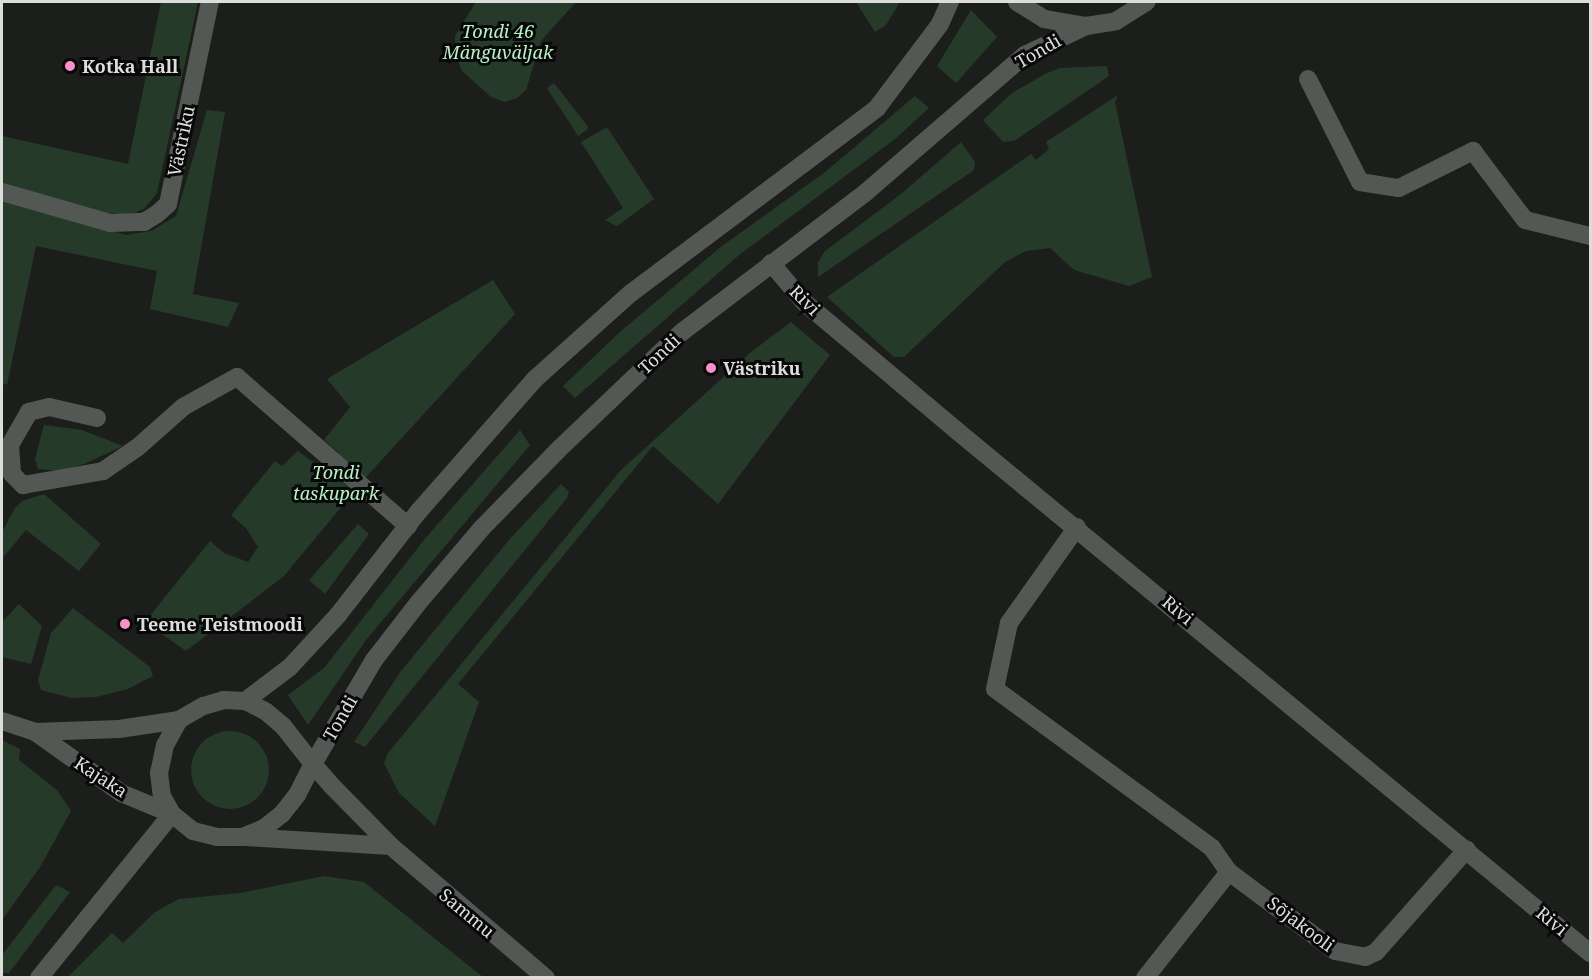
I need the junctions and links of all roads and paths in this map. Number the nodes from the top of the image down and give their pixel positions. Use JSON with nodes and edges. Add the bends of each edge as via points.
{"nodes":[{"id":1,"x":210,"y":2,"type":"edge"},
{"id":2,"x":950,"y":2,"type":"edge"},
{"id":3,"x":1017,"y":2,"type":"edge"},
{"id":4,"x":1146,"y":3,"type":"edge"},
{"id":5,"x":1086,"y":26,"type":"junction"},
{"id":6,"x":1308,"y":79,"type":"dead end"},
{"id":7,"x":2,"y":192,"type":"edge"},
{"id":8,"x":1590,"y":237,"type":"edge"},
{"id":9,"x":771,"y":263,"type":"junction"},
{"id":10,"x":98,"y":418,"type":"dead end"},
{"id":11,"x":408,"y":526,"type":"junction"},
{"id":12,"x":1077,"y":527,"type":"junction"},
{"id":13,"x":245,"y":701,"type":"junction"},
{"id":14,"x":179,"y":720,"type":"junction"},
{"id":15,"x":2,"y":722,"type":"edge"},
{"id":16,"x":35,"y":732,"type":"junction"},
{"id":17,"x":313,"y":764,"type":"junction"},
{"id":18,"x":172,"y":814,"type":"junction"},
{"id":19,"x":243,"y":837,"type":"junction"},
{"id":20,"x":391,"y":846,"type":"junction"},
{"id":21,"x":1467,"y":849,"type":"junction"},
{"id":22,"x":1229,"y":872,"type":"junction"},
{"id":23,"x":1590,"y":953,"type":"edge"},
{"id":24,"x":39,"y":978,"type":"edge"},
{"id":25,"x":546,"y":978,"type":"edge"},
{"id":26,"x":1145,"y":978,"type":"edge"}],
"edges":[{"from":1,"to":7,"type":"street","name":"Västriku","via":[[168,204],[144,222],[128,225],[96,220]]},
{"from":2,"to":11,"type":"street","via":[[940,24],[877,108],[622,300],[535,379]]},
{"from":3,"to":5,"type":"street","via":[[1044,19]]},
{"from":4,"to":5,"type":"street","via":[[1116,21]]},
{"from":5,"to":9,"type":"street","name":"Tondi","via":[[1025,55],[866,193]]},
{"from":6,"to":8,"type":"street","via":[[1360,182],[1399,188],[1473,151],[1525,220]]},
{"from":9,"to":12,"type":"street","name":"Rivi","via":[[804,302]]},
{"from":9,"to":17,"type":"street","name":"Tondi","via":[[682,332],[482,528],[374,660]]},
{"from":10,"to":11,"type":"street","via":[[49,407],[29,412],[10,445],[12,474],[23,485],[103,471],[183,407],[237,378]]},
{"from":11,"to":13,"type":"street","via":[[338,615],[290,667]]},
{"from":12,"to":21,"type":"street","name":"Rivi"},
{"from":12,"to":22,"type":"street","name":"Sõjakooli","via":[[1009,623],[994,690],[1212,848]]},
{"from":13,"to":14,"type":"street","via":[[224,700],[202,706]]},
{"from":13,"to":17,"type":"street","via":[[283,726]]},
{"from":14,"to":16,"type":"street","name":"Kajaka","via":[[119,729]]},
{"from":14,"to":18,"type":"street","via":[[165,745],[159,773],[162,796]]},
{"from":15,"to":16,"type":"street","name":"Kajaka"},
{"from":16,"to":18,"type":"street","name":"Kajaka","via":[[121,793]]},
{"from":17,"to":19,"type":"street","via":[[282,814]]},
{"from":17,"to":20,"type":"street","name":"Sammu"},
{"from":18,"to":19,"type":"street","via":[[193,831],[217,837]]},
{"from":18,"to":24,"type":"street"},
{"from":19,"to":20,"type":"street"},
{"from":20,"to":25,"type":"street","name":"Sammu"},
{"from":21,"to":22,"type":"street","name":"Sõjakooli","via":[[1376,952],[1365,957],[1335,951]]},
{"from":21,"to":23,"type":"street","name":"Rivi"},
{"from":22,"to":26,"type":"street"}]}
